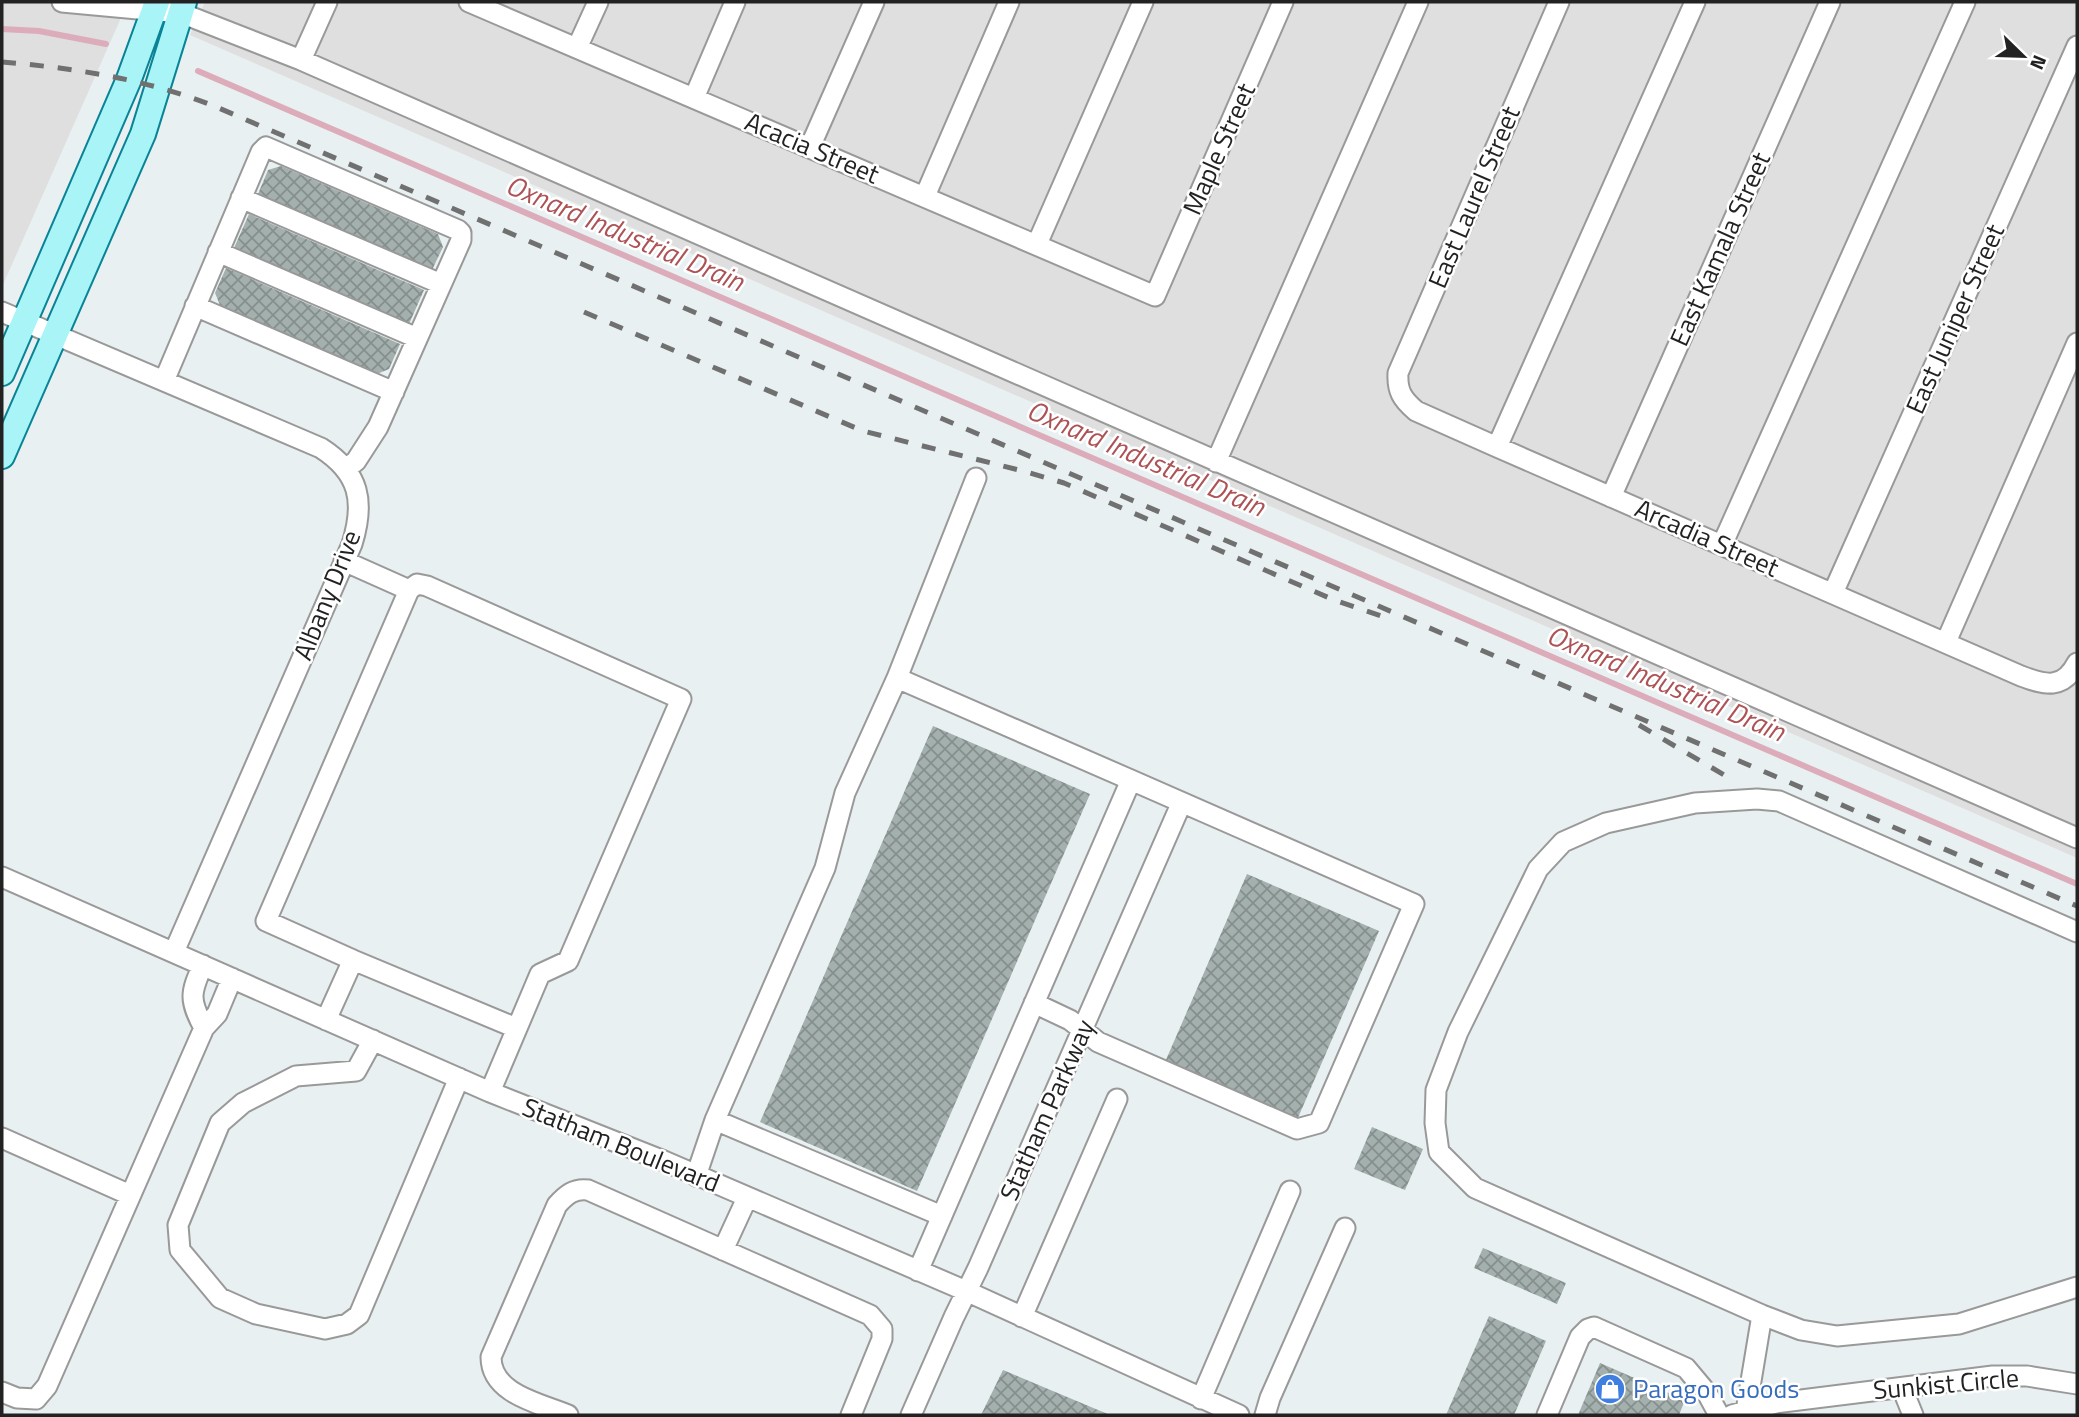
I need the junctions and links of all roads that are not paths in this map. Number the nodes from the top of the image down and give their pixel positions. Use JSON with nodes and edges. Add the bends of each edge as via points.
{"nodes":[{"id":1,"x":62,"y":2,"type":"edge"},
{"id":2,"x":327,"y":2,"type":"edge"},
{"id":3,"x":469,"y":2,"type":"edge"},
{"id":4,"x":597,"y":2,"type":"edge"},
{"id":5,"x":736,"y":2,"type":"edge"},
{"id":6,"x":874,"y":2,"type":"edge"},
{"id":7,"x":1009,"y":2,"type":"edge"},
{"id":8,"x":1143,"y":2,"type":"edge"},
{"id":9,"x":1283,"y":2,"type":"edge"},
{"id":10,"x":1418,"y":2,"type":"edge"},
{"id":11,"x":1559,"y":2,"type":"edge"},
{"id":12,"x":1695,"y":2,"type":"edge"},
{"id":13,"x":1830,"y":2,"type":"edge"},
{"id":14,"x":1965,"y":2,"type":"edge"},
{"id":15,"x":155,"y":7,"type":"edge"},
{"id":16,"x":182,"y":8,"type":"edge"},
{"id":17,"x":2077,"y":46,"type":"edge"},
{"id":18,"x":577,"y":48,"type":"junction"},
{"id":19,"x":301,"y":60,"type":"junction"},
{"id":20,"x":694,"y":98,"type":"junction"},
{"id":21,"x":810,"y":148,"type":"junction"},
{"id":22,"x":925,"y":196,"type":"junction"},
{"id":23,"x":242,"y":198,"type":"junction"},
{"id":24,"x":1037,"y":244,"type":"junction"},
{"id":25,"x":218,"y":252,"type":"junction"},
{"id":26,"x":441,"y":284,"type":"junction"},
{"id":27,"x":1155,"y":296,"type":"joint"},
{"id":28,"x":195,"y":306,"type":"junction"},
{"id":29,"x":13,"y":316,"type":"edge"},
{"id":30,"x":54,"y":333,"type":"junction"},
{"id":31,"x":417,"y":338,"type":"junction"},
{"id":32,"x":2077,"y":342,"type":"edge"},
{"id":33,"x":2,"y":373,"type":"edge"},
{"id":34,"x":164,"y":381,"type":"junction"},
{"id":35,"x":394,"y":392,"type":"junction"},
{"id":36,"x":1400,"y":393,"type":"joint"},
{"id":37,"x":1497,"y":447,"type":"junction"},
{"id":38,"x":2,"y":456,"type":"edge"},
{"id":39,"x":1216,"y":461,"type":"junction"},
{"id":40,"x":346,"y":469,"type":"junction"},
{"id":41,"x":976,"y":478,"type":"dead end"},
{"id":42,"x":1611,"y":497,"type":"junction"},
{"id":43,"x":1722,"y":545,"type":"junction"},
{"id":44,"x":344,"y":561,"type":"junction"},
{"id":45,"x":409,"y":590,"type":"junction"},
{"id":46,"x":1833,"y":593,"type":"junction"},
{"id":47,"x":1946,"y":642,"type":"junction"},
{"id":48,"x":2077,"y":663,"type":"edge"},
{"id":49,"x":897,"y":678,"type":"junction"},
{"id":50,"x":1131,"y":780,"type":"junction"},
{"id":51,"x":1181,"y":804,"type":"junction"},
{"id":52,"x":2077,"y":838,"type":"edge"},
{"id":53,"x":2,"y":877,"type":"edge"},
{"id":54,"x":2077,"y":932,"type":"edge"},
{"id":55,"x":174,"y":952,"type":"junction"},
{"id":56,"x":353,"y":960,"type":"junction"},
{"id":57,"x":203,"y":965,"type":"junction"},
{"id":58,"x":232,"y":978,"type":"junction"},
{"id":59,"x":1034,"y":1003,"type":"junction"},
{"id":60,"x":326,"y":1020,"type":"junction"},
{"id":61,"x":204,"y":1028,"type":"junction"},
{"id":62,"x":516,"y":1028,"type":"junction"},
{"id":63,"x":1082,"y":1030,"type":"junction"},
{"id":64,"x":373,"y":1040,"type":"junction"},
{"id":65,"x":459,"y":1078,"type":"junction"},
{"id":66,"x":490,"y":1091,"type":"junction"},
{"id":67,"x":1117,"y":1099,"type":"dead end"},
{"id":68,"x":715,"y":1120,"type":"junction"},
{"id":69,"x":2,"y":1138,"type":"edge"},
{"id":70,"x":696,"y":1176,"type":"junction"},
{"id":71,"x":1290,"y":1191,"type":"dead end"},
{"id":72,"x":130,"y":1195,"type":"junction"},
{"id":73,"x":747,"y":1198,"type":"junction"},
{"id":74,"x":942,"y":1216,"type":"junction"},
{"id":75,"x":1345,"y":1228,"type":"dead end"},
{"id":76,"x":723,"y":1250,"type":"junction"},
{"id":77,"x":918,"y":1271,"type":"junction"},
{"id":78,"x":2077,"y":1287,"type":"edge"},
{"id":79,"x":966,"y":1291,"type":"junction"},
{"id":80,"x":1762,"y":1315,"type":"junction"},
{"id":81,"x":1022,"y":1317,"type":"junction"},
{"id":82,"x":2077,"y":1384,"type":"edge"},
{"id":83,"x":1902,"y":1388,"type":"junction"},
{"id":84,"x":2,"y":1392,"type":"edge"},
{"id":85,"x":1201,"y":1399,"type":"junction"},
{"id":86,"x":1739,"y":1413,"type":"edge"},
{"id":87,"x":568,"y":1415,"type":"edge"},
{"id":88,"x":851,"y":1415,"type":"edge"},
{"id":89,"x":911,"y":1415,"type":"edge"},
{"id":90,"x":1239,"y":1415,"type":"edge"},
{"id":91,"x":1265,"y":1415,"type":"edge"},
{"id":92,"x":1547,"y":1415,"type":"edge"},
{"id":93,"x":1719,"y":1415,"type":"edge"},
{"id":94,"x":1913,"y":1415,"type":"edge"}],
"edges":[{"from":1,"to":15,"type":"street"},
{"from":2,"to":19,"type":"street"},
{"from":3,"to":18,"type":"street","name":"Acacia Street"},
{"from":4,"to":18,"type":"street"},
{"from":5,"to":20,"type":"street"},
{"from":6,"to":21,"type":"street"},
{"from":7,"to":22,"type":"street"},
{"from":8,"to":24,"type":"street"},
{"from":9,"to":27,"type":"street","name":"Maple Street"},
{"from":10,"to":39,"type":"street"},
{"from":11,"to":36,"type":"street","name":"East Laurel Street","via":[[1398,373]]},
{"from":12,"to":37,"type":"street"},
{"from":13,"to":42,"type":"street","name":"East Kamala Street"},
{"from":14,"to":43,"type":"street"},
{"from":15,"to":16,"type":"street"},
{"from":15,"to":29,"type":"main road","via":[[129,79]]},
{"from":16,"to":19,"type":"street"},
{"from":16,"to":30,"type":"main road","via":[[143,134]]},
{"from":17,"to":46,"type":"street","name":"East Juniper Street"},
{"from":18,"to":20,"type":"street","name":"Acacia Street"},
{"from":19,"to":39,"type":"street"},
{"from":20,"to":21,"type":"street","name":"Acacia Street"},
{"from":21,"to":22,"type":"street","name":"Acacia Street"},
{"from":22,"to":24,"type":"street","name":"Acacia Street"},
{"from":23,"to":25,"type":"street"},
{"from":23,"to":26,"type":"street"},
{"from":23,"to":26,"type":"street","via":[[261,152],[274,149],[458,230],[461,240]]},
{"from":24,"to":27,"type":"street","name":"Acacia Street"},
{"from":25,"to":28,"type":"street"},
{"from":25,"to":31,"type":"street"},
{"from":26,"to":31,"type":"street"},
{"from":28,"to":34,"type":"street"},
{"from":28,"to":35,"type":"street"},
{"from":29,"to":30,"type":"street","name":"Albany Drive"},
{"from":29,"to":33,"type":"main road"},
{"from":30,"to":34,"type":"street","name":"Albany Drive"},
{"from":30,"to":38,"type":"main road"},
{"from":31,"to":35,"type":"street"},
{"from":32,"to":47,"type":"street"},
{"from":34,"to":40,"type":"street","name":"Albany Drive","via":[[321,448]]},
{"from":35,"to":40,"type":"street","via":[[378,427]]},
{"from":36,"to":37,"type":"street","name":"Arcadia Street","via":[[1416,411]]},
{"from":37,"to":42,"type":"street","name":"Arcadia Street"},
{"from":39,"to":52,"type":"street"},
{"from":40,"to":44,"type":"street","name":"Albany Drive","via":[[360,503]]},
{"from":41,"to":49,"type":"street"},
{"from":42,"to":43,"type":"street","name":"Arcadia Street"},
{"from":43,"to":46,"type":"street","name":"Arcadia Street"},
{"from":44,"to":45,"type":"street"},
{"from":44,"to":55,"type":"street","name":"Albany Drive"},
{"from":45,"to":56,"type":"street","via":[[266,921]]},
{"from":45,"to":62,"type":"street","via":[[417,584],[427,586],[681,699],[568,961],[540,974]]},
{"from":46,"to":47,"type":"street","name":"Arcadia Street"},
{"from":47,"to":48,"type":"street","name":"Arcadia Street","via":[[2042,684],[2067,677]]},
{"from":49,"to":50,"type":"street"},
{"from":49,"to":68,"type":"street","via":[[845,793],[825,869]]},
{"from":50,"to":51,"type":"street"},
{"from":50,"to":59,"type":"street"},
{"from":51,"to":63,"type":"street","name":"Statham Parkway"},
{"from":51,"to":63,"type":"street","via":[[1413,904],[1320,1123],[1297,1129],[1098,1042]]},
{"from":53,"to":55,"type":"street","name":"Statham Boulevard"},
{"from":54,"to":80,"type":"street","via":[[1779,801],[1695,803],[1606,823],[1563,842],[1538,869],[1458,1032],[1436,1090],[1439,1152],[1475,1188]]},
{"from":55,"to":57,"type":"street","name":"Statham Boulevard"},
{"from":56,"to":60,"type":"street"},
{"from":56,"to":62,"type":"street"},
{"from":57,"to":58,"type":"street","name":"Statham Boulevard"},
{"from":57,"to":61,"type":"street","via":[[191,1000]]},
{"from":58,"to":60,"type":"street","name":"Statham Boulevard"},
{"from":58,"to":61,"type":"street","via":[[217,1014]]},
{"from":59,"to":63,"type":"street"},
{"from":59,"to":74,"type":"street"},
{"from":60,"to":64,"type":"street","name":"Statham Boulevard"},
{"from":61,"to":72,"type":"street"},
{"from":62,"to":66,"type":"street"},
{"from":63,"to":79,"type":"street","name":"Statham Parkway"},
{"from":64,"to":65,"type":"street","name":"Statham Boulevard"},
{"from":64,"to":65,"type":"street","via":[[356,1071],[296,1076],[243,1103],[220,1123],[178,1225],[180,1250],[220,1298],[256,1314],[325,1329],[347,1324],[359,1315]]},
{"from":65,"to":66,"type":"street","name":"Statham Boulevard"},
{"from":66,"to":70,"type":"street","name":"Statham Boulevard"},
{"from":67,"to":81,"type":"street"},
{"from":68,"to":70,"type":"street"},
{"from":68,"to":74,"type":"street"},
{"from":69,"to":72,"type":"street"},
{"from":70,"to":73,"type":"street","name":"Statham Boulevard"},
{"from":71,"to":85,"type":"street"},
{"from":72,"to":84,"type":"street","via":[[47,1386],[36,1399]]},
{"from":73,"to":76,"type":"street"},
{"from":73,"to":77,"type":"street","name":"Statham Boulevard"},
{"from":74,"to":77,"type":"street"},
{"from":75,"to":91,"type":"street"},
{"from":76,"to":87,"type":"street","via":[[588,1190],[565,1196],[557,1205],[491,1357],[491,1370],[508,1390]]},
{"from":76,"to":88,"type":"street","via":[[877,1321],[882,1339]]},
{"from":77,"to":79,"type":"street","name":"Statham Boulevard"},
{"from":78,"to":80,"type":"street","via":[[1959,1324],[1837,1336],[1801,1330]]},
{"from":79,"to":81,"type":"street","name":"Statham Boulevard"},
{"from":79,"to":89,"type":"street","name":"Statham Parkway"},
{"from":80,"to":86,"type":"street"},
{"from":81,"to":85,"type":"street","name":"Statham Boulevard"},
{"from":82,"to":83,"type":"street","name":"Sunkist Circle","via":[[2010,1375]]},
{"from":83,"to":86,"type":"street","name":"Sunkist Circle","via":[[1776,1403]]},
{"from":83,"to":94,"type":"street"},
{"from":85,"to":90,"type":"street","name":"Statham Boulevard"},
{"from":92,"to":93,"type":"street","via":[[1580,1337],[1594,1327],[1686,1368]]}]}
